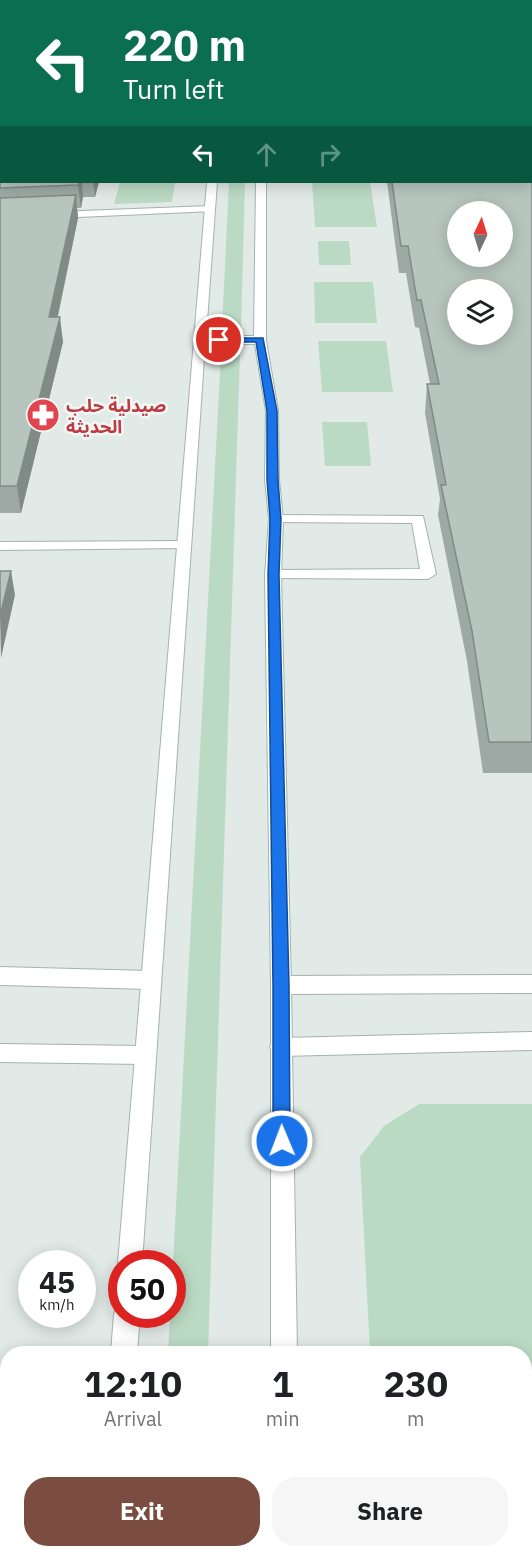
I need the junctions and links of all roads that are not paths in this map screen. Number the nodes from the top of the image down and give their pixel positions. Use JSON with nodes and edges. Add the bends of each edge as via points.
{"nodes":[{"id":1,"x":212,"y":183,"type":"edge"},
{"id":2,"x":261,"y":183,"type":"edge"},
{"id":3,"x":210,"y":209,"type":"junction"},
{"id":4,"x":47,"y":215,"type":"edge"},
{"id":5,"x":199,"y":340,"type":"junction"},
{"id":6,"x":260,"y":340,"type":"junction"},
{"id":7,"x":276,"y":519,"type":"junction"},
{"id":8,"x":183,"y":545,"type":"junction"},
{"id":9,"x":0,"y":546,"type":"edge"},
{"id":10,"x":273,"y":575,"type":"junction"},
{"id":11,"x":0,"y":976,"type":"edge"},
{"id":12,"x":149,"y":980,"type":"junction"},
{"id":13,"x":532,"y":984,"type":"edge"},
{"id":14,"x":281,"y":986,"type":"junction"},
{"id":15,"x":532,"y":1041,"type":"edge"},
{"id":16,"x":280,"y":1047,"type":"junction"},
{"id":17,"x":0,"y":1053,"type":"edge"},
{"id":18,"x":144,"y":1055,"type":"junction"},
{"id":19,"x":131,"y":1250,"type":"edge"},
{"id":20,"x":126,"y":1328,"type":"edge"},
{"id":21,"x":125,"y":1346,"type":"edge"},
{"id":22,"x":284,"y":1346,"type":"edge"}],
"edges":[{"from":1,"to":3,"type":"main road"},
{"from":2,"to":6,"type":"main road"},
{"from":3,"to":4,"type":"main road"},
{"from":3,"to":5,"type":"main road"},
{"from":5,"to":6,"type":"main road"},
{"from":5,"to":8,"type":"main road"},
{"from":6,"to":7,"type":"main road","via":[[272,411]]},
{"from":7,"to":10,"type":"main road"},
{"from":7,"to":10,"type":"main road","via":[[418,519],[428,574]]},
{"from":8,"to":9,"type":"main road"},
{"from":8,"to":12,"type":"main road"},
{"from":10,"to":14,"type":"main road"},
{"from":11,"to":12,"type":"main road"},
{"from":12,"to":18,"type":"main road"},
{"from":13,"to":14,"type":"main road"},
{"from":14,"to":16,"type":"main road"},
{"from":15,"to":16,"type":"main road"},
{"from":16,"to":22,"type":"main road"},
{"from":17,"to":18,"type":"main road"},
{"from":18,"to":19,"type":"main road"},
{"from":20,"to":21,"type":"main road"}]}
